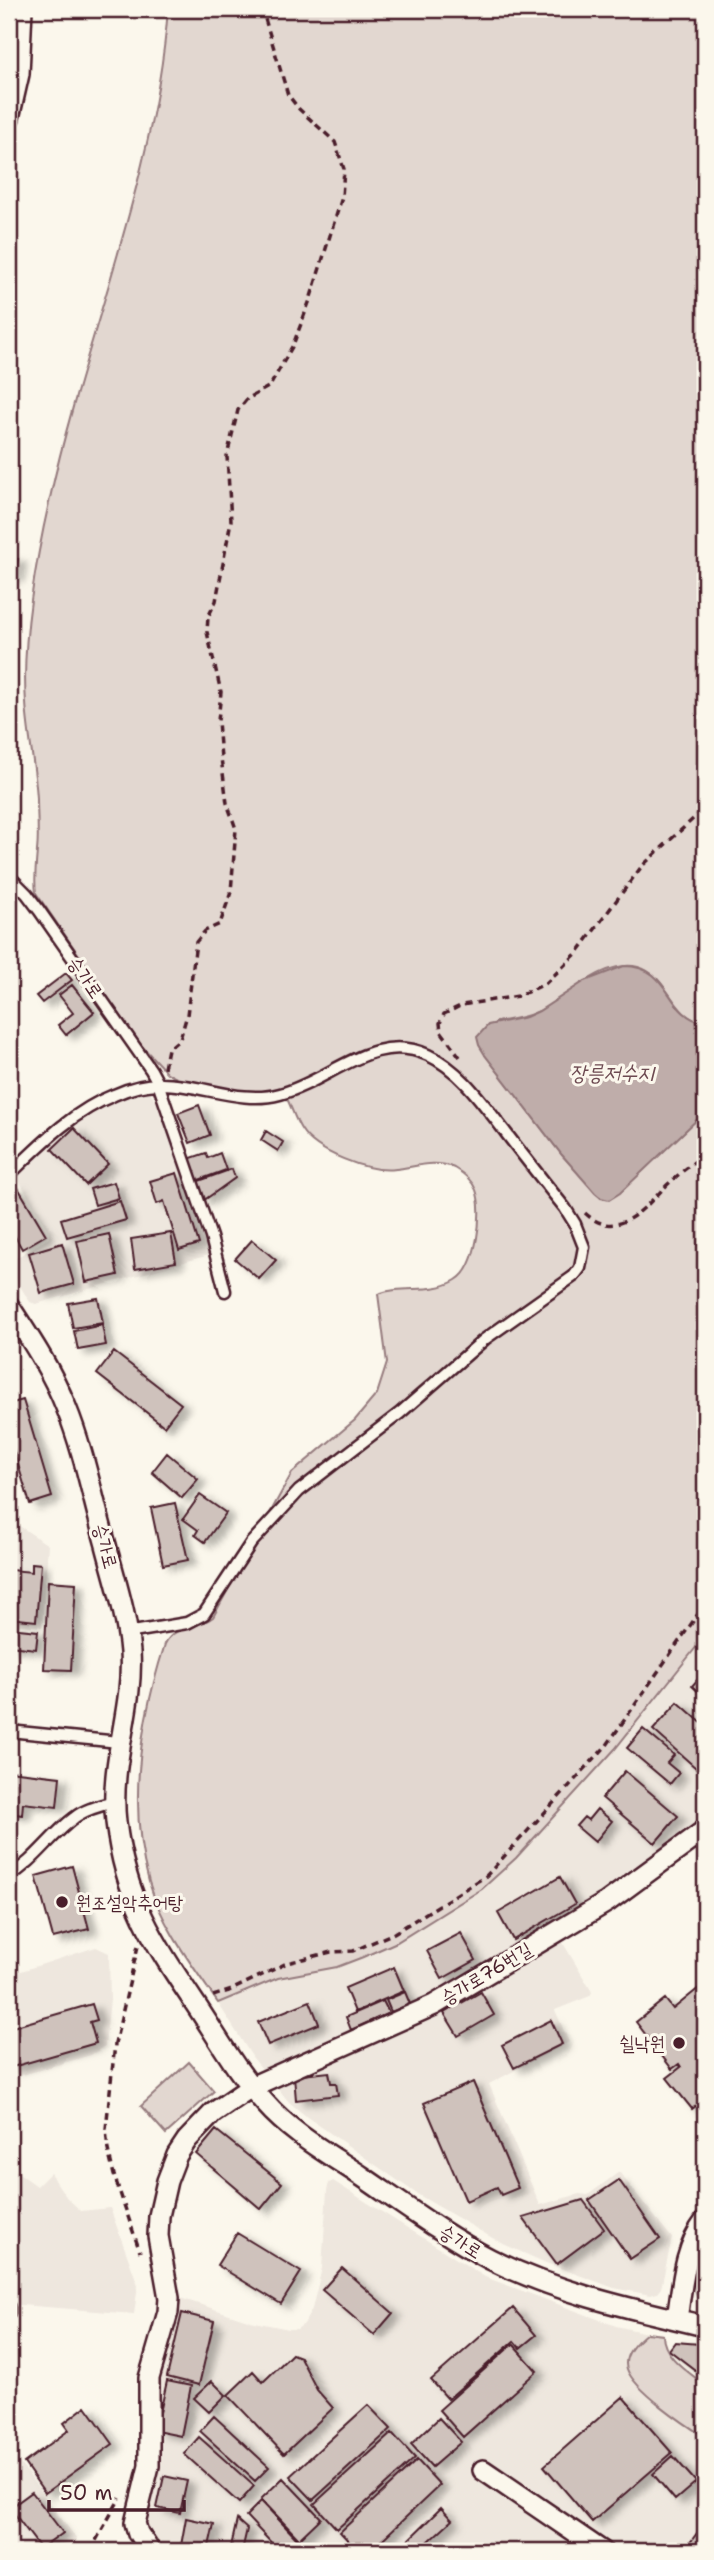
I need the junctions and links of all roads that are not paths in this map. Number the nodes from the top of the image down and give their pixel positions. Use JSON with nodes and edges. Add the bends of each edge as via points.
{"nodes":[{"id":1,"x":22,"y":9,"type":"edge"},
{"id":2,"x":9,"y":118,"type":"edge"},
{"id":3,"x":9,"y":876,"type":"edge"},
{"id":4,"x":158,"y":1083,"type":"junction"},
{"id":5,"x":9,"y":1175,"type":"edge"},
{"id":6,"x":225,"y":1291,"type":"dead end"},
{"id":7,"x":9,"y":1306,"type":"edge"},
{"id":8,"x":127,"y":1633,"type":"junction"},
{"id":9,"x":9,"y":1731,"type":"edge"},
{"id":10,"x":119,"y":1742,"type":"junction"},
{"id":11,"x":114,"y":1802,"type":"junction"},
{"id":12,"x":705,"y":1830,"type":"edge"},
{"id":13,"x":9,"y":1876,"type":"edge"},
{"id":14,"x":251,"y":2087,"type":"junction"},
{"id":15,"x":705,"y":2221,"type":"edge"},
{"id":16,"x":9,"y":2307,"type":"edge"},
{"id":17,"x":9,"y":2314,"type":"edge"},
{"id":18,"x":677,"y":2319,"type":"junction"},
{"id":19,"x":705,"y":2326,"type":"edge"},
{"id":20,"x":483,"y":2470,"type":"dead end"},
{"id":21,"x":150,"y":2551,"type":"edge"},
{"id":22,"x":602,"y":2551,"type":"edge"}],
"edges":[{"from":1,"to":2,"type":"street","via":[[19,74]]},
{"from":3,"to":4,"type":"lane","name":"승가로","via":[[57,935]]},
{"from":4,"to":5,"type":"lane","via":[[96,1103]]},
{"from":4,"to":6,"type":"lane","name":"승가로"},
{"from":4,"to":8,"type":"lane","via":[[271,1096],[382,1049],[398,1047],[429,1055],[458,1076],[565,1208],[584,1247],[580,1268],[564,1284],[485,1339],[383,1427],[299,1491],[251,1543],[204,1614],[187,1623]]},
{"from":7,"to":8,"type":"street","name":"승가로","via":[[67,1409]]},
{"from":8,"to":10,"type":"street","name":"승가로","via":[[130,1676]]},
{"from":9,"to":10,"type":"lane"},
{"from":10,"to":11,"type":"street","name":"승가로"},
{"from":11,"to":13,"type":"lane","via":[[73,1818]]},
{"from":11,"to":14,"type":"street","name":"승가로","via":[[125,1867],[144,1924]]},
{"from":12,"to":14,"type":"street","name":"승가로76번길","via":[[607,1902],[434,2005]]},
{"from":14,"to":18,"type":"street","name":"승가로","via":[[300,2135],[488,2258],[570,2292]]},
{"from":14,"to":21,"type":"street","via":[[213,2113],[187,2140],[167,2181],[159,2216],[168,2312],[149,2378],[149,2466],[135,2523]]},
{"from":15,"to":18,"type":"street","via":[[690,2249]]},
{"from":16,"to":17,"type":"lane"},
{"from":18,"to":19,"type":"street","name":"승가로"},
{"from":20,"to":22,"type":"street"}]}
